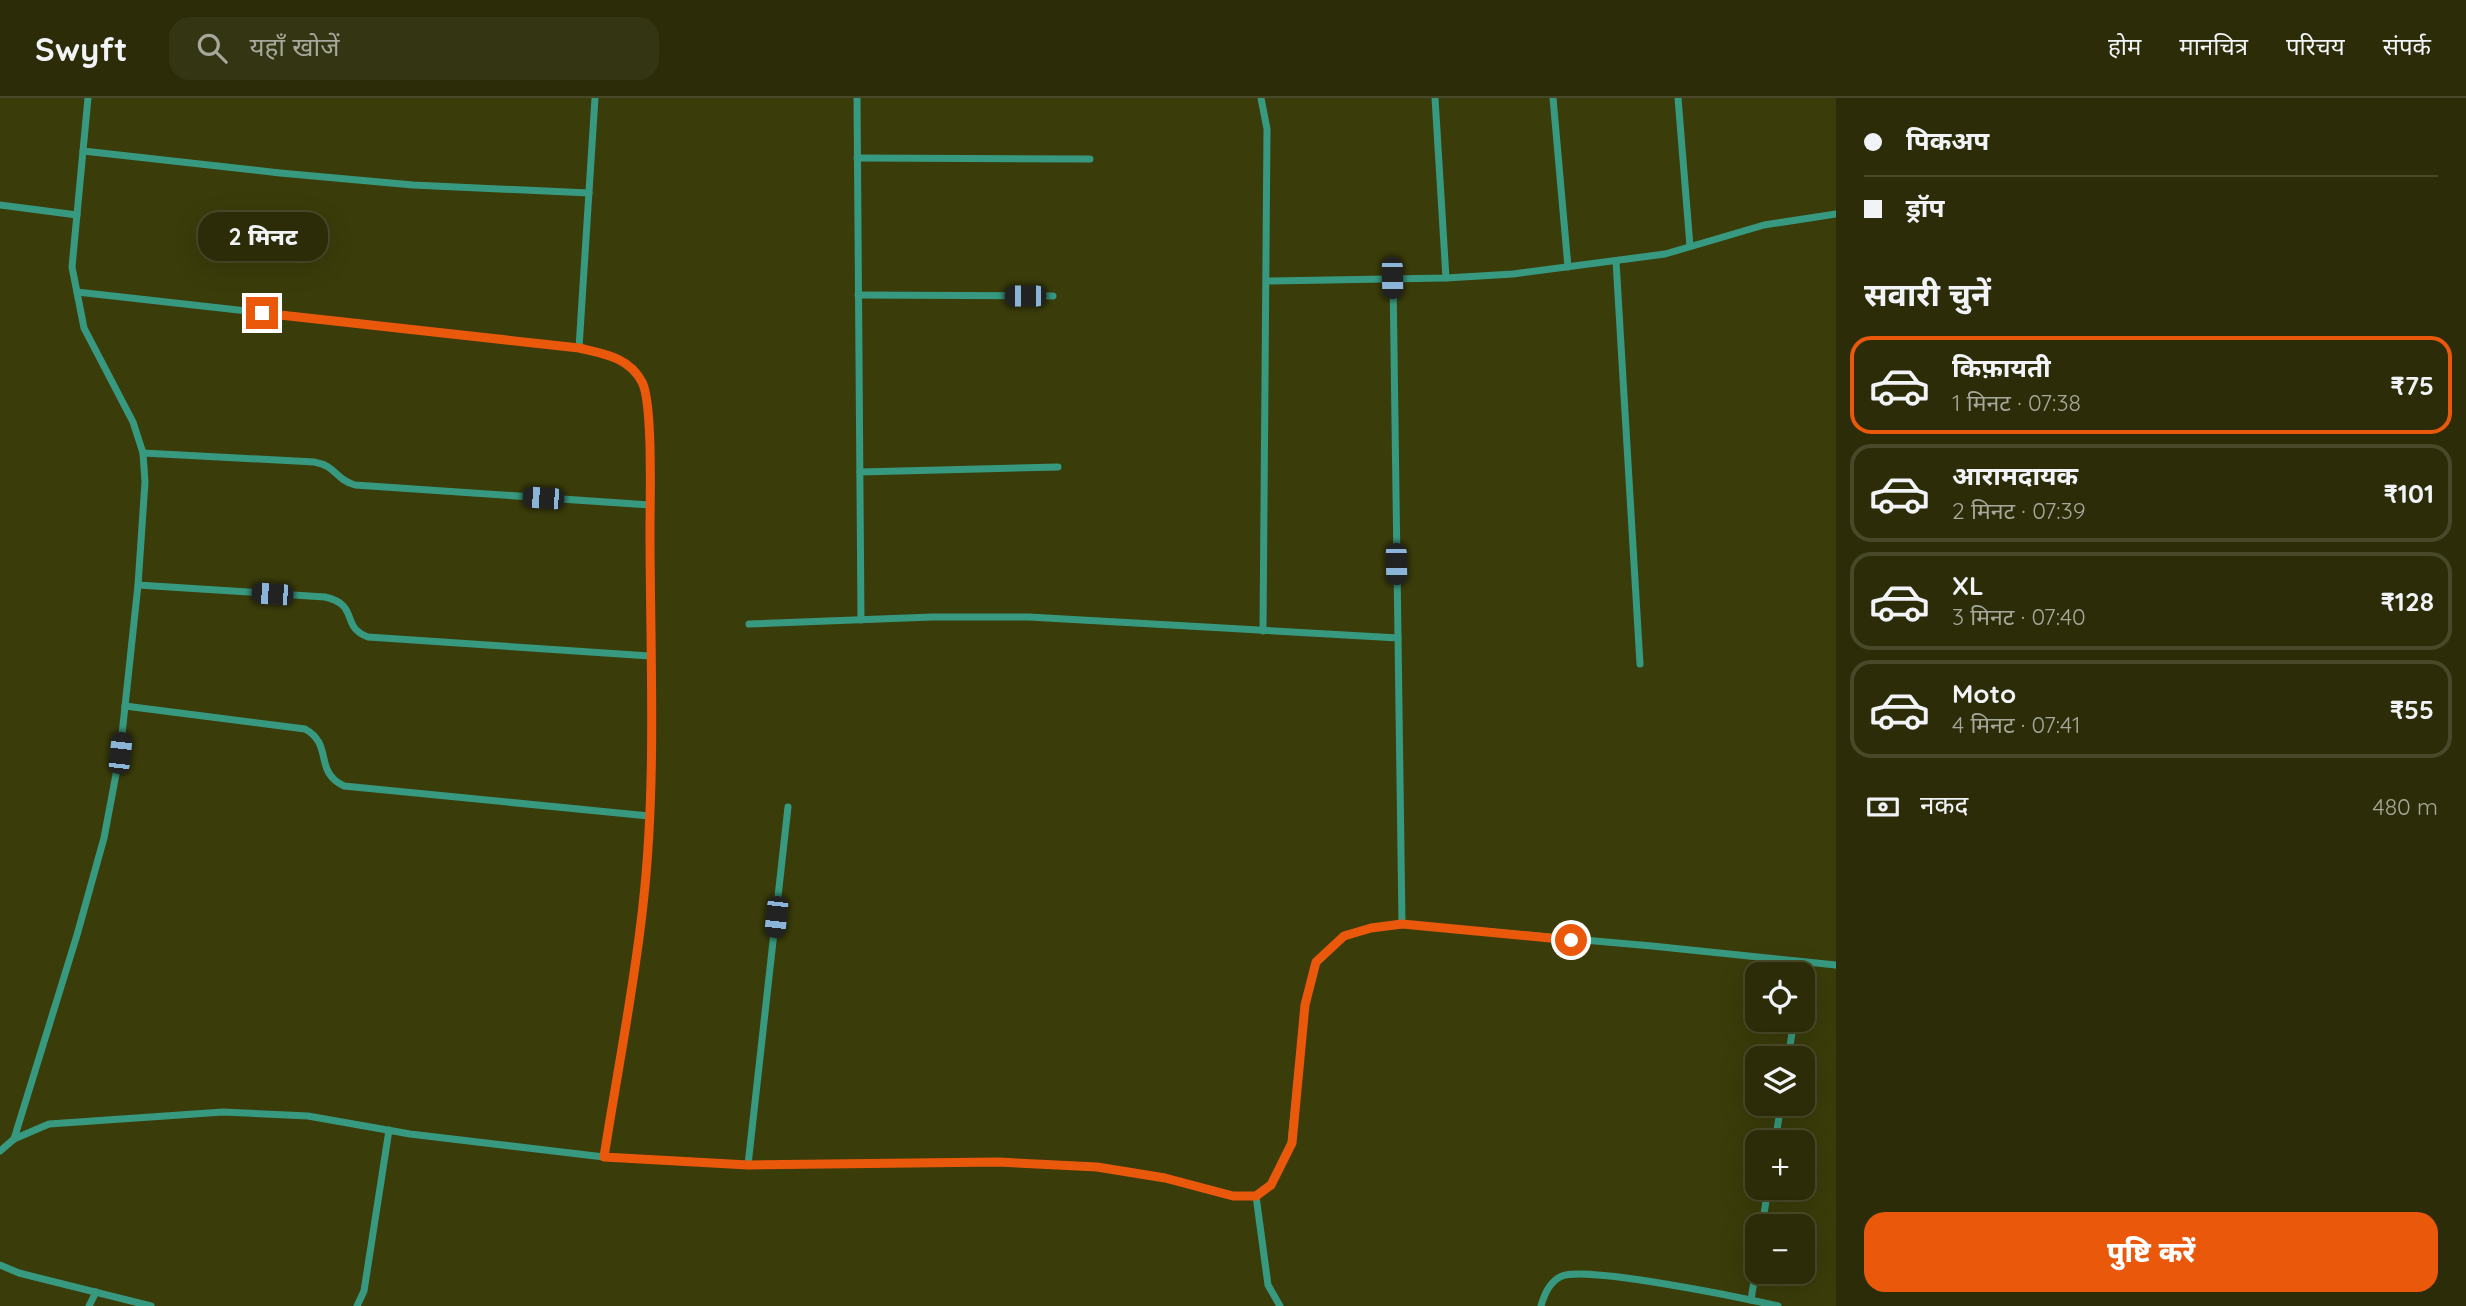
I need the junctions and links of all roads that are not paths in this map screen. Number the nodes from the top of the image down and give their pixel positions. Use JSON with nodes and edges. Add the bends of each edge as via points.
{"nodes":[{"id":1,"x":88,"y":98,"type":"edge"},
{"id":2,"x":595,"y":98,"type":"edge"},
{"id":3,"x":857,"y":98,"type":"edge"},
{"id":4,"x":1261,"y":98,"type":"edge"},
{"id":5,"x":1271,"y":98,"type":"edge"},
{"id":6,"x":1435,"y":98,"type":"edge"},
{"id":7,"x":1553,"y":98,"type":"edge"},
{"id":8,"x":1678,"y":98,"type":"edge"},
{"id":9,"x":83,"y":150,"type":"junction"},
{"id":10,"x":857,"y":158,"type":"junction"},
{"id":11,"x":1090,"y":159,"type":"dead end"},
{"id":12,"x":589,"y":193,"type":"junction"},
{"id":13,"x":0,"y":205,"type":"edge"},
{"id":14,"x":1836,"y":214,"type":"edge"},
{"id":15,"x":76,"y":215,"type":"junction"},
{"id":16,"x":1690,"y":247,"type":"junction"},
{"id":17,"x":1616,"y":261,"type":"junction"},
{"id":18,"x":1568,"y":267,"type":"junction"},
{"id":19,"x":1392,"y":278,"type":"junction"},
{"id":20,"x":1446,"y":278,"type":"junction"},
{"id":21,"x":1268,"y":281,"type":"junction"},
{"id":22,"x":77,"y":292,"type":"junction"},
{"id":23,"x":858,"y":295,"type":"junction"},
{"id":24,"x":1053,"y":296,"type":"dead end"},
{"id":25,"x":579,"y":348,"type":"junction"},
{"id":26,"x":143,"y":453,"type":"junction"},
{"id":27,"x":1058,"y":467,"type":"dead end"},
{"id":28,"x":860,"y":472,"type":"junction"},
{"id":29,"x":650,"y":505,"type":"junction"},
{"id":30,"x":138,"y":585,"type":"junction"},
{"id":31,"x":861,"y":620,"type":"junction"},
{"id":32,"x":749,"y":624,"type":"dead end"},
{"id":33,"x":1263,"y":631,"type":"junction"},
{"id":34,"x":1398,"y":638,"type":"junction"},
{"id":35,"x":650,"y":656,"type":"junction"},
{"id":36,"x":1640,"y":664,"type":"dead end"},
{"id":37,"x":125,"y":706,"type":"junction"},
{"id":38,"x":788,"y":807,"type":"dead end"},
{"id":39,"x":649,"y":816,"type":"junction"},
{"id":40,"x":1402,"y":924,"type":"junction"},
{"id":41,"x":1803,"y":961,"type":"joint"},
{"id":42,"x":1836,"y":965,"type":"edge"},
{"id":43,"x":389,"y":1130,"type":"junction"},
{"id":44,"x":14,"y":1139,"type":"junction"},
{"id":45,"x":0,"y":1151,"type":"edge"},
{"id":46,"x":604,"y":1157,"type":"junction"},
{"id":47,"x":748,"y":1165,"type":"junction"},
{"id":48,"x":1256,"y":1196,"type":"junction"},
{"id":49,"x":0,"y":1265,"type":"edge"},
{"id":50,"x":1753,"y":1284,"type":"edge"},
{"id":51,"x":96,"y":1292,"type":"junction"},
{"id":52,"x":1751,"y":1300,"type":"junction"},
{"id":53,"x":89,"y":1306,"type":"edge"},
{"id":54,"x":152,"y":1306,"type":"edge"},
{"id":55,"x":358,"y":1306,"type":"edge"},
{"id":56,"x":1280,"y":1306,"type":"edge"},
{"id":57,"x":1541,"y":1306,"type":"edge"},
{"id":58,"x":1777,"y":1306,"type":"edge"}],
"edges":[{"from":1,"to":9,"type":"street"},
{"from":2,"to":12,"type":"street"},
{"from":3,"to":10,"type":"street"},
{"from":4,"to":5,"type":"street"},
{"from":4,"to":21,"type":"street","via":[[1267,130]]},
{"from":6,"to":20,"type":"street"},
{"from":7,"to":18,"type":"street"},
{"from":8,"to":16,"type":"street"},
{"from":9,"to":12,"type":"street","via":[[413,185]]},
{"from":9,"to":15,"type":"street"},
{"from":10,"to":11,"type":"street"},
{"from":10,"to":23,"type":"street"},
{"from":12,"to":25,"type":"street"},
{"from":13,"to":15,"type":"street"},
{"from":14,"to":16,"type":"street","via":[[1764,225]]},
{"from":15,"to":22,"type":"street","via":[[72,267]]},
{"from":16,"to":17,"type":"street"},
{"from":17,"to":18,"type":"street"},
{"from":17,"to":36,"type":"street"},
{"from":18,"to":20,"type":"street"},
{"from":19,"to":20,"type":"street"},
{"from":19,"to":21,"type":"street"},
{"from":19,"to":34,"type":"street"},
{"from":21,"to":33,"type":"street"},
{"from":22,"to":25,"type":"street"},
{"from":22,"to":26,"type":"street","via":[[84,328],[133,422]]},
{"from":23,"to":24,"type":"street"},
{"from":23,"to":28,"type":"street"},
{"from":25,"to":29,"type":"street","via":[[613,356],[632,367],[643,383],[648,406]]},
{"from":26,"to":29,"type":"street","via":[[314,462],[327,464],[343,482],[355,485]]},
{"from":26,"to":30,"type":"street"},
{"from":27,"to":28,"type":"street"},
{"from":28,"to":31,"type":"street"},
{"from":29,"to":35,"type":"street"},
{"from":30,"to":35,"type":"street","via":[[340,600],[352,626],[368,637]]},
{"from":30,"to":37,"type":"street"},
{"from":31,"to":32,"type":"street"},
{"from":31,"to":33,"type":"street","via":[[1029,617]]},
{"from":33,"to":34,"type":"street"},
{"from":34,"to":40,"type":"street"},
{"from":35,"to":39,"type":"street"},
{"from":37,"to":39,"type":"street","via":[[305,729],[316,735],[333,780],[344,786]]},
{"from":37,"to":44,"type":"street","via":[[104,838]]},
{"from":38,"to":47,"type":"street"},
{"from":39,"to":46,"type":"street","via":[[643,905]]},
{"from":40,"to":41,"type":"street"},
{"from":40,"to":48,"type":"street","via":[[1344,936],[1316,962],[1305,1005],[1292,1143],[1271,1185]]},
{"from":41,"to":42,"type":"street"},
{"from":43,"to":44,"type":"street","via":[[308,1116],[223,1112],[49,1124]]},
{"from":43,"to":46,"type":"street"},
{"from":43,"to":55,"type":"street"},
{"from":44,"to":45,"type":"street"},
{"from":46,"to":47,"type":"street"},
{"from":47,"to":48,"type":"street","via":[[998,1162],[1097,1167],[1233,1196]]},
{"from":48,"to":56,"type":"street","via":[[1268,1286]]},
{"from":49,"to":51,"type":"street"},
{"from":50,"to":52,"type":"street"},
{"from":51,"to":53,"type":"street"},
{"from":51,"to":54,"type":"street"},
{"from":52,"to":57,"type":"street","via":[[1580,1273],[1550,1284]]},
{"from":52,"to":58,"type":"street"}]}
